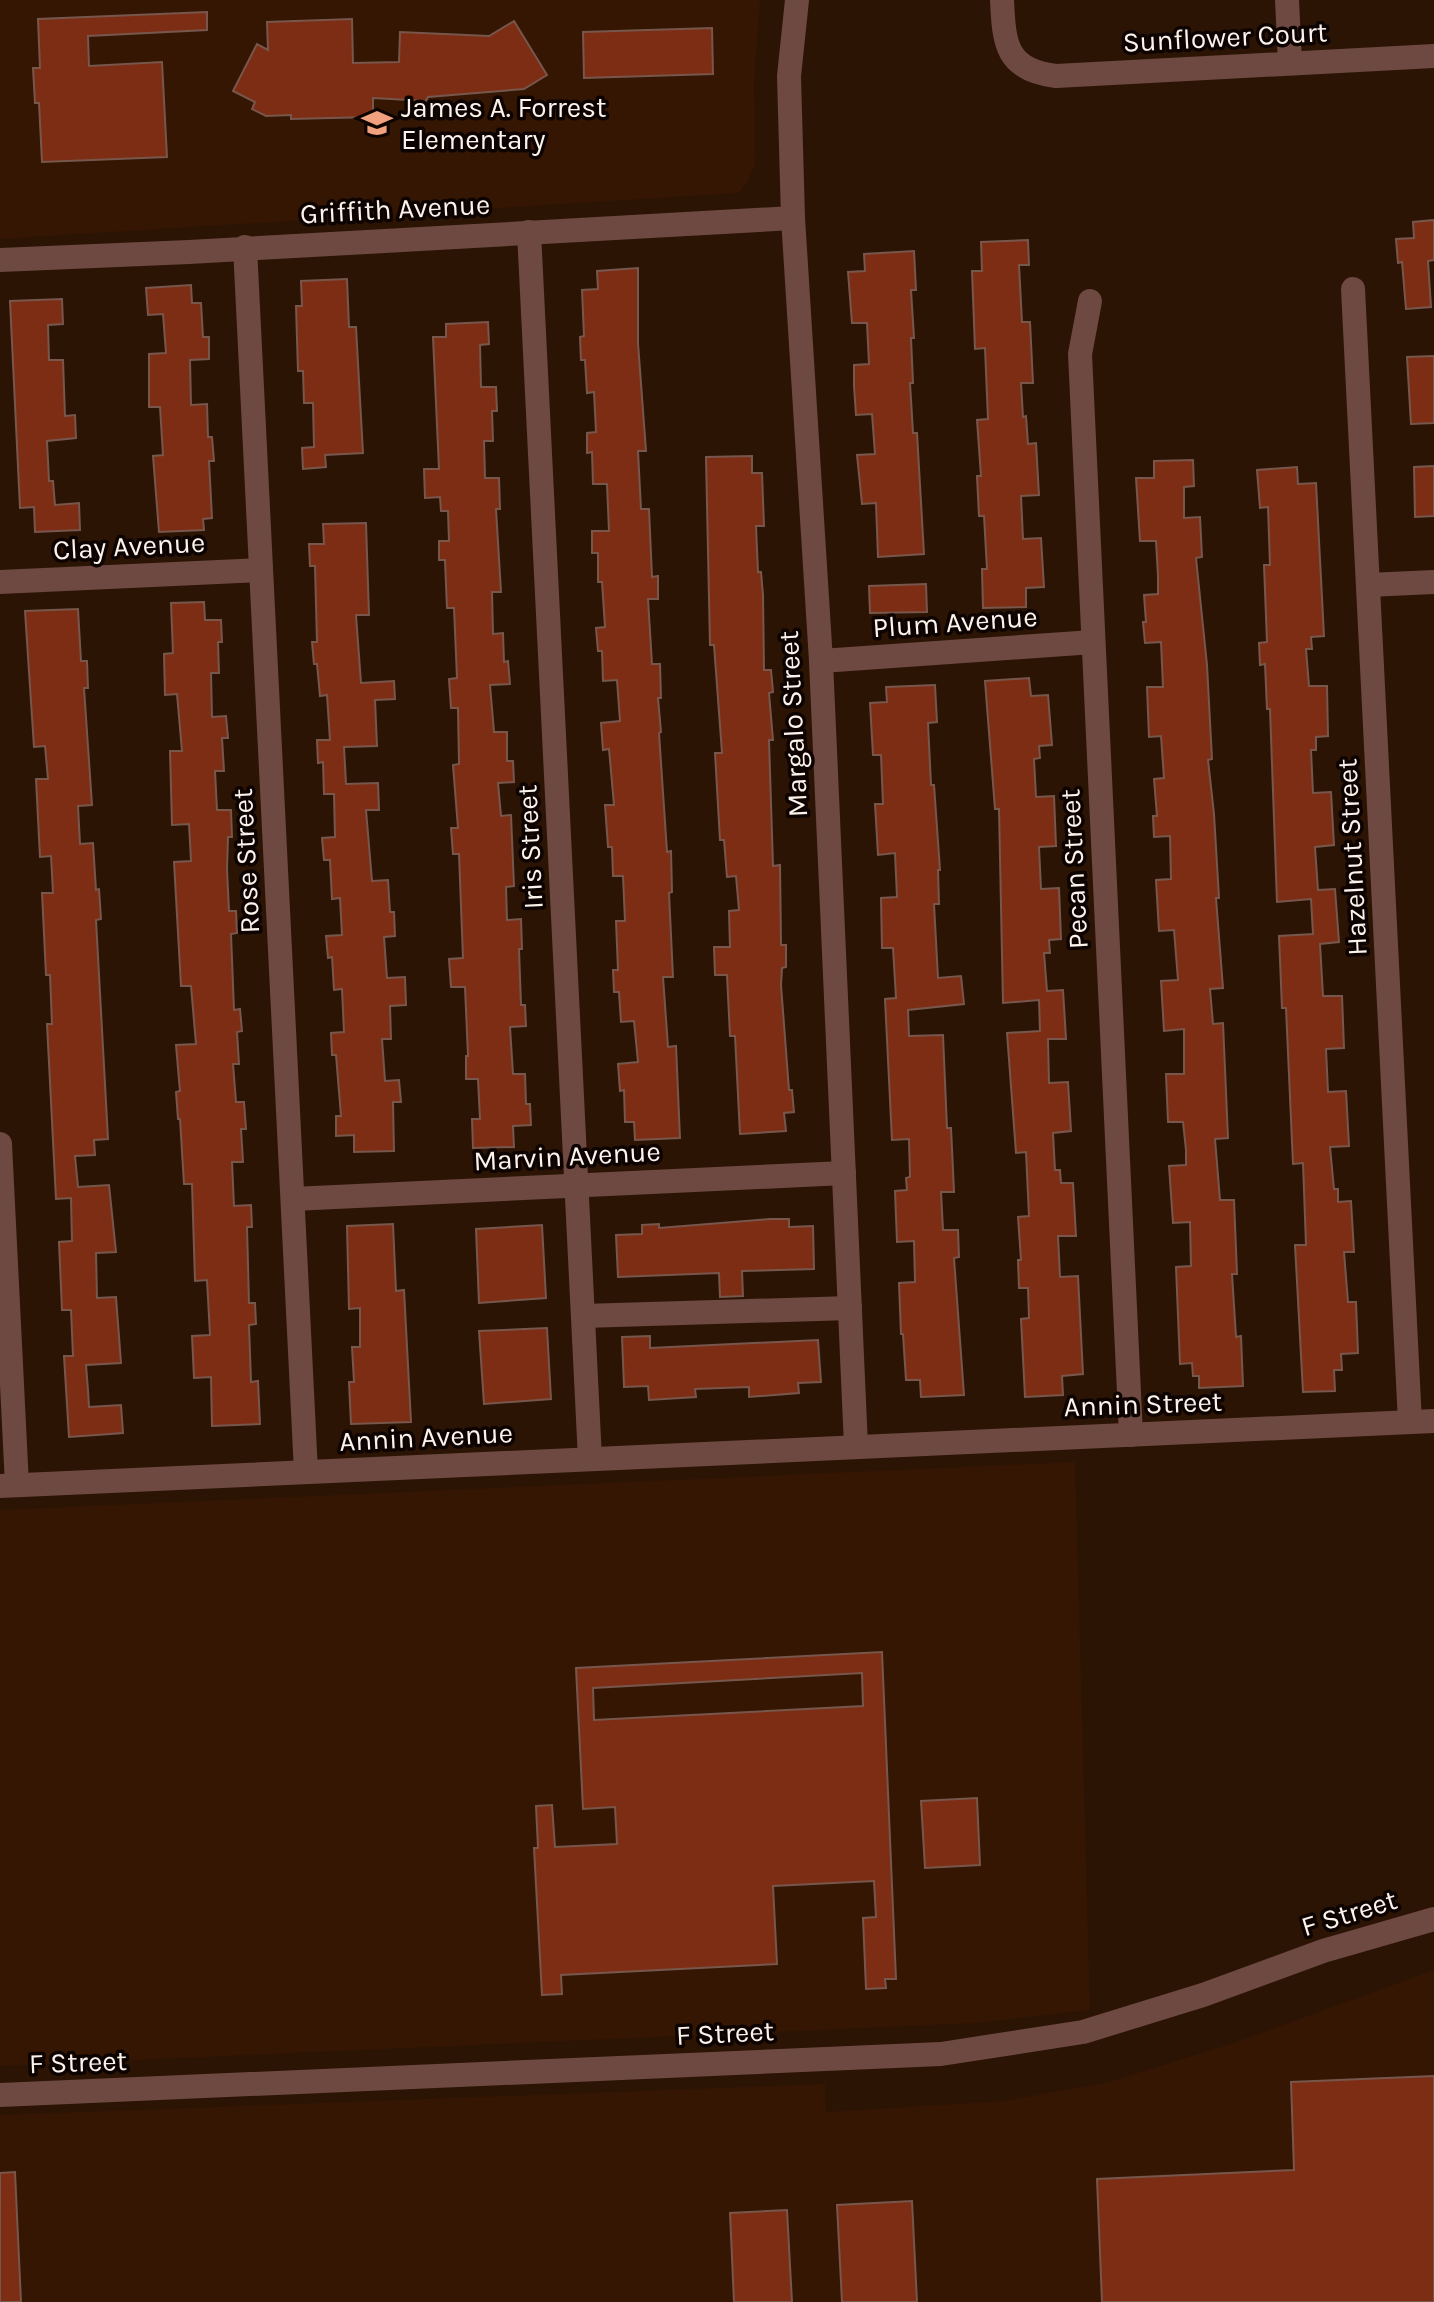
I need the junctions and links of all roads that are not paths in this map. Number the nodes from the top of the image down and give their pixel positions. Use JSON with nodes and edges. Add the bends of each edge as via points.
{"nodes":[{"id":1,"x":797,"y":0,"type":"edge"},
{"id":2,"x":1002,"y":0,"type":"edge"},
{"id":3,"x":1287,"y":0,"type":"edge"},
{"id":4,"x":1434,"y":56,"type":"edge"},
{"id":5,"x":1290,"y":63,"type":"junction"},
{"id":6,"x":793,"y":218,"type":"junction"},
{"id":7,"x":529,"y":232,"type":"junction"},
{"id":8,"x":245,"y":247,"type":"junction"},
{"id":9,"x":0,"y":260,"type":"edge"},
{"id":10,"x":1353,"y":289,"type":"dead end"},
{"id":11,"x":1090,"y":301,"type":"dead end"},
{"id":12,"x":261,"y":570,"type":"junction"},
{"id":13,"x":0,"y":582,"type":"edge"},
{"id":14,"x":1434,"y":582,"type":"edge"},
{"id":15,"x":1368,"y":585,"type":"junction"},
{"id":16,"x":1093,"y":642,"type":"junction"},
{"id":17,"x":821,"y":661,"type":"junction"},
{"id":18,"x":0,"y":1144,"type":"edge"},
{"id":19,"x":844,"y":1173,"type":"junction"},
{"id":20,"x":577,"y":1186,"type":"junction"},
{"id":21,"x":293,"y":1199,"type":"junction"},
{"id":22,"x":850,"y":1308,"type":"junction"},
{"id":23,"x":583,"y":1316,"type":"junction"},
{"id":24,"x":1422,"y":1422,"type":"edge"},
{"id":25,"x":1131,"y":1435,"type":"junction"},
{"id":26,"x":856,"y":1446,"type":"junction"},
{"id":27,"x":590,"y":1459,"type":"junction"},
{"id":28,"x":306,"y":1472,"type":"junction"},
{"id":29,"x":8,"y":1486,"type":"edge"},
{"id":30,"x":1434,"y":1919,"type":"edge"},
{"id":31,"x":0,"y":2095,"type":"edge"}],
"edges":[{"from":1,"to":6,"type":"street","name":"Margalo Street","via":[[789,76]]},
{"from":2,"to":5,"type":"street","name":"Sunflower Court","via":[[1009,51],[1037,74]]},
{"from":3,"to":5,"type":"street"},
{"from":4,"to":5,"type":"street","name":"Sunflower Court"},
{"from":6,"to":7,"type":"street","name":"Griffith Avenue"},
{"from":6,"to":17,"type":"street","name":"Margalo Street"},
{"from":7,"to":8,"type":"street","name":"Griffith Avenue"},
{"from":7,"to":20,"type":"street","name":"Iris Street"},
{"from":8,"to":9,"type":"street","name":"Griffith Avenue"},
{"from":8,"to":12,"type":"street","name":"Rose Street"},
{"from":10,"to":15,"type":"street","name":"Hazelnut Street"},
{"from":11,"to":16,"type":"street","name":"Pecan Street","via":[[1080,354]]},
{"from":12,"to":13,"type":"street","name":"Clay Avenue"},
{"from":12,"to":21,"type":"street","name":"Rose Street"},
{"from":14,"to":15,"type":"street"},
{"from":15,"to":24,"type":"street","name":"Hazelnut Street"},
{"from":16,"to":17,"type":"street","name":"Plum Avenue"},
{"from":16,"to":25,"type":"street","name":"Pecan Street"},
{"from":17,"to":19,"type":"street","name":"Margalo Street"},
{"from":18,"to":29,"type":"street"},
{"from":19,"to":20,"type":"street","name":"Marvin Avenue"},
{"from":19,"to":22,"type":"street","name":"Margalo Street"},
{"from":20,"to":21,"type":"street","name":"Marvin Avenue"},
{"from":20,"to":23,"type":"street","name":"Iris Street"},
{"from":21,"to":28,"type":"street","name":"Rose Street"},
{"from":22,"to":23,"type":"street"},
{"from":22,"to":26,"type":"street","name":"Margalo Street"},
{"from":23,"to":27,"type":"street","name":"Iris Street"},
{"from":24,"to":25,"type":"street","name":"Annin Street"},
{"from":25,"to":26,"type":"street","name":"Annin Street"},
{"from":26,"to":27,"type":"street","name":"Annin Avenue"},
{"from":27,"to":28,"type":"street","name":"Annin Avenue"},
{"from":28,"to":29,"type":"street","name":"Annin Avenue"},
{"from":30,"to":31,"type":"street","name":"F Street","via":[[1083,2032],[941,2054]]}]}
